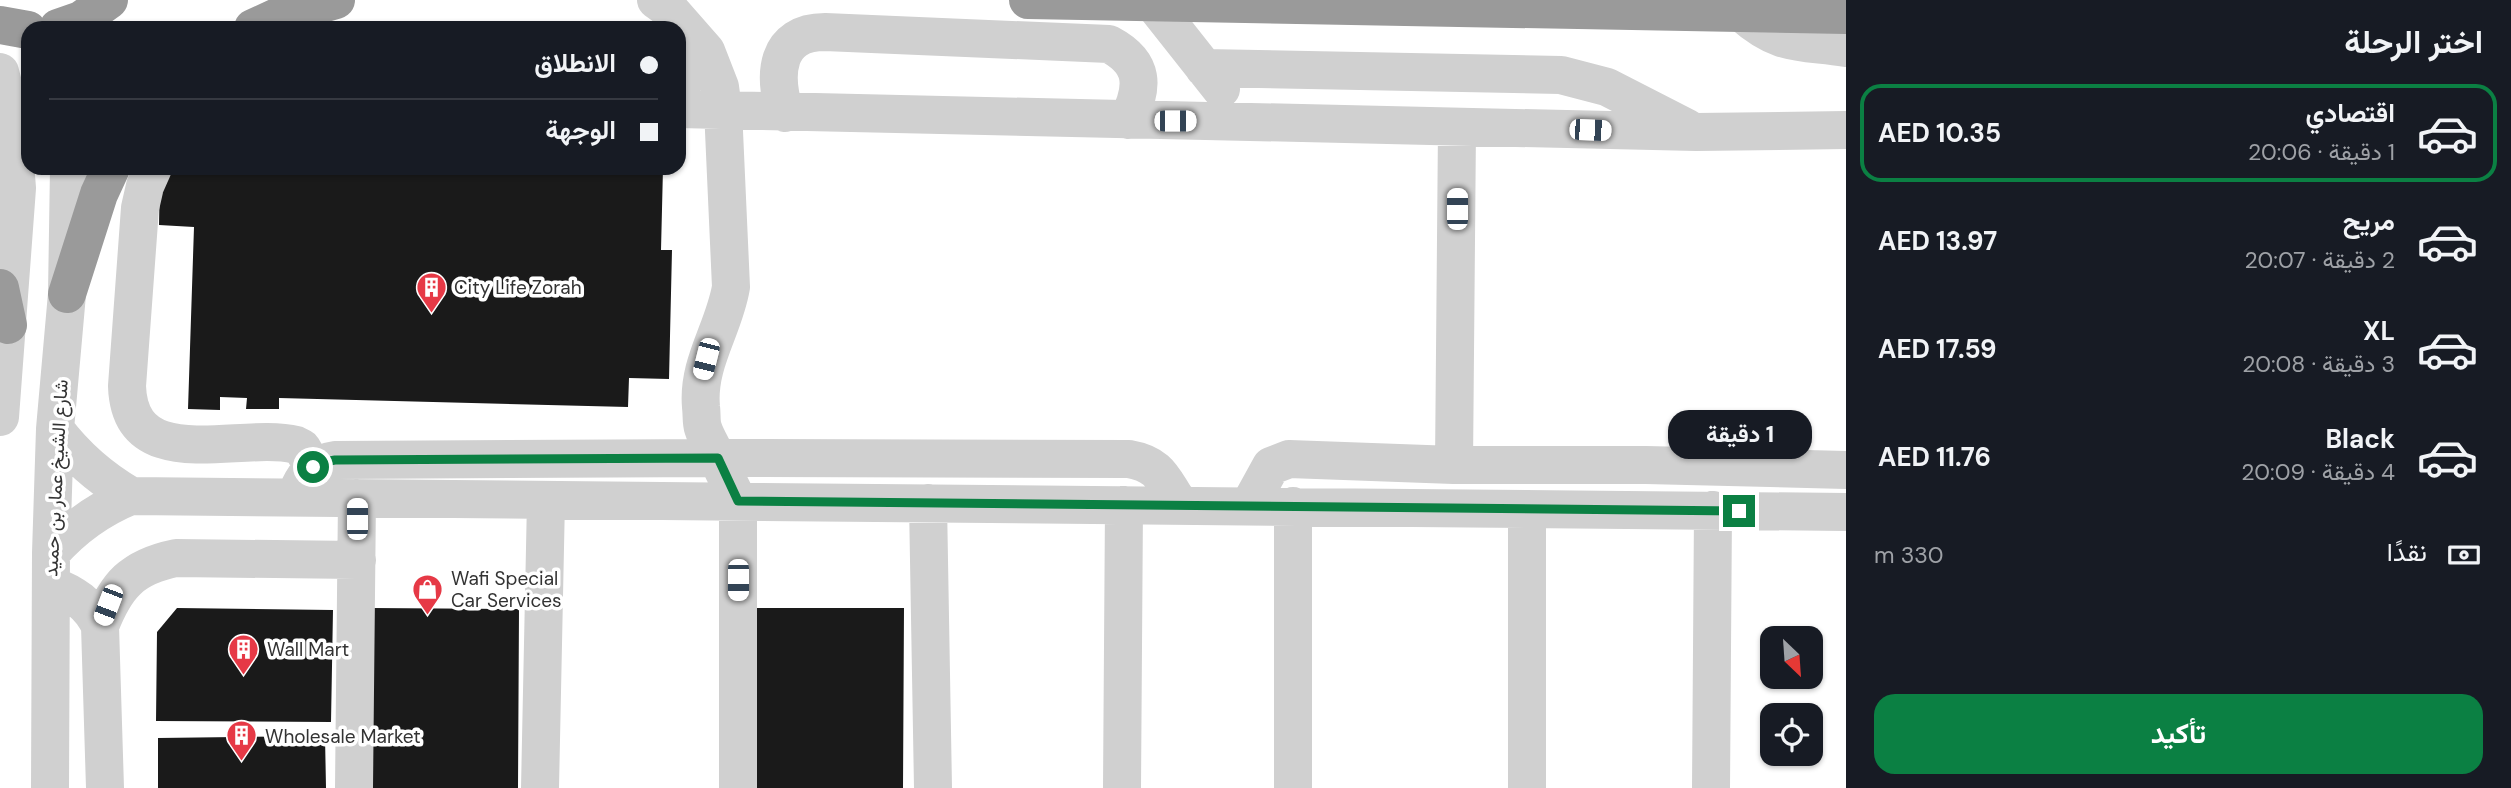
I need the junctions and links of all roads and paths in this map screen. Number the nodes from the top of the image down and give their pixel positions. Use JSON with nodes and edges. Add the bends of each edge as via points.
{"nodes":[{"id":1,"x":336,"y":0,"type":"edge"},
{"id":2,"x":656,"y":0,"type":"edge"},
{"id":3,"x":1028,"y":0,"type":"edge"},
{"id":4,"x":1153,"y":3,"type":"junction"},
{"id":5,"x":1743,"y":13,"type":"junction"},
{"id":6,"x":1846,"y":15,"type":"edge"},
{"id":7,"x":268,"y":21,"type":"edge"},
{"id":8,"x":680,"y":21,"type":"edge"},
{"id":9,"x":0,"y":25,"type":"edge"},
{"id":10,"x":686,"y":28,"type":"edge"},
{"id":11,"x":21,"y":29,"type":"edge"},
{"id":12,"x":1846,"y":48,"type":"edge"},
{"id":13,"x":1204,"y":68,"type":"junction"},
{"id":14,"x":0,"y":72,"type":"edge"},
{"id":15,"x":723,"y":108,"type":"junction"},
{"id":16,"x":686,"y":109,"type":"edge"},
{"id":17,"x":785,"y":113,"type":"junction"},
{"id":18,"x":1128,"y":120,"type":"junction"},
{"id":19,"x":1246,"y":121,"type":"junction"},
{"id":20,"x":1457,"y":127,"type":"junction"},
{"id":21,"x":1846,"y":130,"type":"edge"},
{"id":22,"x":1696,"y":132,"type":"junction"},
{"id":23,"x":69,"y":175,"type":"edge"},
{"id":24,"x":108,"y":175,"type":"edge"},
{"id":25,"x":150,"y":175,"type":"edge"},
{"id":26,"x":0,"y":288,"type":"edge"},
{"id":27,"x":67,"y":294,"type":"junction"},
{"id":28,"x":8,"y":325,"type":"junction"},
{"id":29,"x":0,"y":417,"type":"edge"},
{"id":30,"x":55,"y":429,"type":"junction"},
{"id":31,"x":718,"y":458,"type":"junction"},
{"id":32,"x":1373,"y":463,"type":"junction"},
{"id":33,"x":1454,"y":465,"type":"junction"},
{"id":34,"x":1846,"y":470,"type":"edge"},
{"id":35,"x":304,"y":482,"type":"junction"},
{"id":36,"x":131,"y":496,"type":"junction"},
{"id":37,"x":357,"y":498,"type":"junction"},
{"id":38,"x":546,"y":500,"type":"junction"},
{"id":39,"x":738,"y":501,"type":"junction"},
{"id":40,"x":928,"y":503,"type":"junction"},
{"id":41,"x":1124,"y":505,"type":"junction"},
{"id":42,"x":1181,"y":506,"type":"junction"},
{"id":43,"x":1249,"y":506,"type":"junction"},
{"id":44,"x":1293,"y":506,"type":"junction"},
{"id":45,"x":1410,"y":508,"type":"junction"},
{"id":46,"x":1527,"y":509,"type":"junction"},
{"id":47,"x":1713,"y":510,"type":"junction"},
{"id":48,"x":1846,"y":512,"type":"edge"},
{"id":49,"x":357,"y":560,"type":"junction"},
{"id":50,"x":51,"y":569,"type":"junction"},
{"id":51,"x":100,"y":626,"type":"junction"},
{"id":52,"x":50,"y":788,"type":"edge"},
{"id":53,"x":105,"y":788,"type":"edge"},
{"id":54,"x":354,"y":788,"type":"edge"},
{"id":55,"x":540,"y":788,"type":"edge"},
{"id":56,"x":738,"y":788,"type":"edge"},
{"id":57,"x":933,"y":788,"type":"edge"},
{"id":58,"x":1122,"y":788,"type":"edge"},
{"id":59,"x":1293,"y":788,"type":"edge"},
{"id":60,"x":1527,"y":788,"type":"edge"},
{"id":61,"x":1711,"y":788,"type":"edge"}],
"edges":[{"from":1,"to":7,"type":"highway"},
{"from":2,"to":8,"type":"street"},
{"from":3,"to":4,"type":"highway"},
{"from":4,"to":5,"type":"highway"},
{"from":4,"to":13,"type":"street"},
{"from":5,"to":6,"type":"highway"},
{"from":5,"to":12,"type":"street","via":[[1783,40]]},
{"from":9,"to":11,"type":"highway"},
{"from":10,"to":15,"type":"street","via":[[715,70]]},
{"from":13,"to":19,"type":"street"},
{"from":13,"to":22,"type":"street","via":[[1561,75],[1607,87]]},
{"from":14,"to":28,"type":"street","via":[[11,115],[16,176]]},
{"from":15,"to":16,"type":"street"},
{"from":15,"to":17,"type":"street"},
{"from":15,"to":31,"type":"street","via":[[731,288],[706,359],[700,395],[703,427]]},
{"from":17,"to":18,"type":"street"},
{"from":17,"to":18,"type":"street","via":[[778,79],[783,53],[801,36],[825,32],[1109,44],[1130,59],[1139,82]]},
{"from":18,"to":19,"type":"street"},
{"from":19,"to":20,"type":"street"},
{"from":20,"to":22,"type":"street"},
{"from":20,"to":33,"type":"street"},
{"from":21,"to":22,"type":"street"},
{"from":23,"to":27,"type":"street","name":"شارع الشيخ عمار بن حميد"},
{"from":24,"to":27,"type":"highway"},
{"from":25,"to":35,"type":"street","via":[[140,208],[127,386],[130,410],[154,437],[177,444],[290,444],[302,448]]},
{"from":26,"to":28,"type":"highway"},
{"from":27,"to":30,"type":"street","name":"شارع الشيخ عمار بن حميد"},
{"from":28,"to":29,"type":"street"},
{"from":30,"to":36,"type":"street","via":[[96,474]]},
{"from":30,"to":50,"type":"street","name":"شارع الشيخ عمار بن حميد"},
{"from":31,"to":35,"type":"street","via":[[335,460],[324,462]]},
{"from":31,"to":39,"type":"street"},
{"from":31,"to":42,"type":"street","via":[[1129,459],[1159,472]]},
{"from":32,"to":33,"type":"street"},
{"from":32,"to":43,"type":"street","via":[[1289,459],[1271,466]]},
{"from":32,"to":45,"type":"street"},
{"from":33,"to":34,"type":"street"},
{"from":35,"to":36,"type":"street"},
{"from":35,"to":37,"type":"street"},
{"from":36,"to":50,"type":"street","via":[[79,525]]},
{"from":37,"to":38,"type":"street"},
{"from":37,"to":49,"type":"street"},
{"from":38,"to":39,"type":"street"},
{"from":38,"to":55,"type":"street"},
{"from":39,"to":40,"type":"street"},
{"from":39,"to":56,"type":"street"},
{"from":40,"to":41,"type":"street"},
{"from":40,"to":57,"type":"street"},
{"from":41,"to":42,"type":"street"},
{"from":41,"to":58,"type":"street"},
{"from":42,"to":43,"type":"street"},
{"from":43,"to":44,"type":"street"},
{"from":44,"to":45,"type":"street"},
{"from":44,"to":59,"type":"street"},
{"from":45,"to":46,"type":"street"},
{"from":46,"to":47,"type":"street"},
{"from":46,"to":60,"type":"street"},
{"from":47,"to":48,"type":"street"},
{"from":47,"to":61,"type":"street"},
{"from":49,"to":51,"type":"street","via":[[176,558],[155,562],[119,587]]},
{"from":49,"to":54,"type":"street"},
{"from":50,"to":51,"type":"street"},
{"from":50,"to":52,"type":"street","name":"شارع الشيخ عمار بن حميد"},
{"from":51,"to":53,"type":"street"}]}
